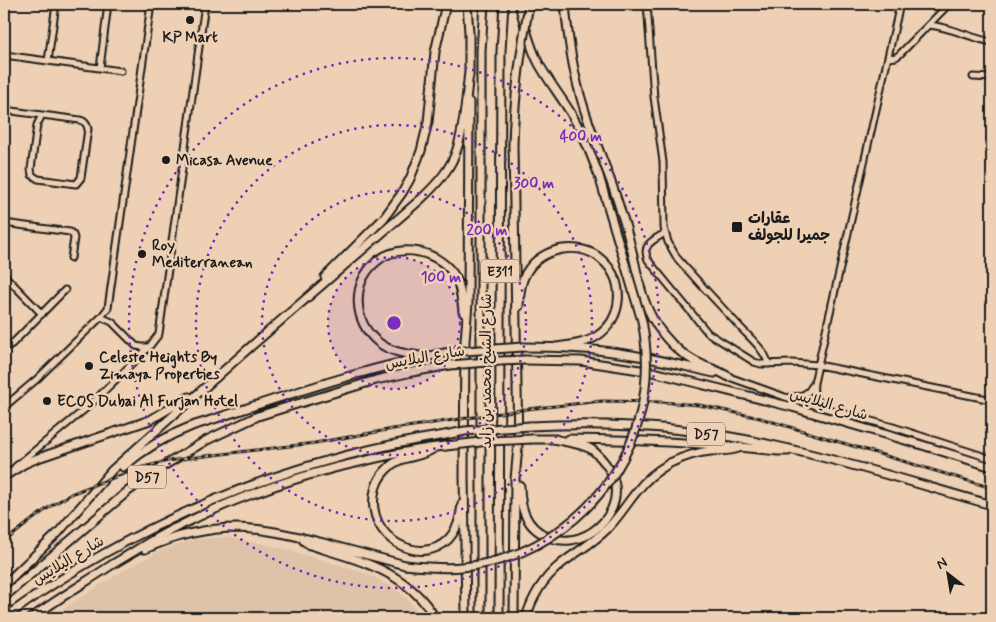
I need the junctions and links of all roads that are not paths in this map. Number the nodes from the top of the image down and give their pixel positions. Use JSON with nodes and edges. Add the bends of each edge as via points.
{"nodes":[{"id":1,"x":56,"y":4,"type":"edge"},
{"id":2,"x":108,"y":4,"type":"edge"},
{"id":3,"x":151,"y":4,"type":"edge"},
{"id":4,"x":205,"y":4,"type":"edge"},
{"id":5,"x":446,"y":4,"type":"edge"},
{"id":6,"x":467,"y":4,"type":"edge"},
{"id":7,"x":484,"y":4,"type":"edge"},
{"id":8,"x":504,"y":4,"type":"edge"},
{"id":9,"x":519,"y":4,"type":"edge"},
{"id":10,"x":529,"y":4,"type":"edge"},
{"id":11,"x":565,"y":4,"type":"edge"},
{"id":12,"x":647,"y":4,"type":"edge"},
{"id":13,"x":900,"y":4,"type":"edge"},
{"id":14,"x":949,"y":4,"type":"edge"},
{"id":15,"x":929,"y":24,"type":"junction"},
{"id":16,"x":992,"y":42,"type":"edge"},
{"id":17,"x":4,"y":55,"type":"edge"},
{"id":18,"x":888,"y":58,"type":"junction"},
{"id":19,"x":48,"y":61,"type":"junction"},
{"id":20,"x":100,"y":68,"type":"junction"},
{"id":21,"x":121,"y":71,"type":"dead end"},
{"id":22,"x":469,"y":72,"type":"junction"},
{"id":23,"x":973,"y":77,"type":"dead end"},
{"id":24,"x":992,"y":78,"type":"edge"},
{"id":25,"x":4,"y":110,"type":"edge"},
{"id":26,"x":30,"y":114,"type":"junction"},
{"id":27,"x":42,"y":115,"type":"junction"},
{"id":28,"x":37,"y":125,"type":"junction"},
{"id":29,"x":4,"y":223,"type":"edge"},
{"id":30,"x":665,"y":232,"type":"junction"},
{"id":31,"x":71,"y":258,"type":"dead end"},
{"id":32,"x":4,"y":275,"type":"edge"},
{"id":33,"x":65,"y":290,"type":"dead end"},
{"id":34,"x":316,"y":290,"type":"junction"},
{"id":35,"x":107,"y":310,"type":"junction"},
{"id":36,"x":42,"y":314,"type":"junction"},
{"id":37,"x":101,"y":317,"type":"junction"},
{"id":38,"x":112,"y":322,"type":"junction"},
{"id":39,"x":515,"y":339,"type":"junction"},
{"id":40,"x":465,"y":341,"type":"junction"},
{"id":41,"x":4,"y":346,"type":"edge"},
{"id":42,"x":136,"y":346,"type":"junction"},
{"id":43,"x":149,"y":347,"type":"junction"},
{"id":44,"x":556,"y":347,"type":"junction"},
{"id":45,"x":424,"y":357,"type":"junction"},
{"id":46,"x":137,"y":359,"type":"junction"},
{"id":47,"x":768,"y":364,"type":"junction"},
{"id":48,"x":818,"y":365,"type":"junction"},
{"id":49,"x":729,"y":377,"type":"junction"},
{"id":50,"x":814,"y":383,"type":"junction"},
{"id":51,"x":198,"y":393,"type":"junction"},
{"id":52,"x":784,"y":397,"type":"junction"},
{"id":53,"x":992,"y":400,"type":"edge"},
{"id":54,"x":4,"y":407,"type":"edge"},
{"id":55,"x":831,"y":410,"type":"junction"},
{"id":56,"x":554,"y":439,"type":"junction"},
{"id":57,"x":436,"y":447,"type":"junction"},
{"id":58,"x":741,"y":447,"type":"junction"},
{"id":59,"x":796,"y":451,"type":"junction"},
{"id":60,"x":517,"y":459,"type":"junction"},
{"id":61,"x":992,"y":459,"type":"edge"},
{"id":62,"x":992,"y":467,"type":"edge"},
{"id":63,"x":464,"y":474,"type":"junction"},
{"id":64,"x":6,"y":476,"type":"edge"},
{"id":65,"x":95,"y":491,"type":"junction"},
{"id":66,"x":992,"y":505,"type":"edge"},
{"id":67,"x":301,"y":537,"type":"junction"},
{"id":68,"x":116,"y":563,"type":"junction"},
{"id":69,"x":4,"y":585,"type":"edge"},
{"id":70,"x":4,"y":596,"type":"edge"},
{"id":71,"x":4,"y":618,"type":"edge"},
{"id":72,"x":31,"y":618,"type":"edge"},
{"id":73,"x":435,"y":618,"type":"edge"},
{"id":74,"x":466,"y":618,"type":"edge"},
{"id":75,"x":481,"y":618,"type":"edge"},
{"id":76,"x":499,"y":618,"type":"edge"},
{"id":77,"x":514,"y":618,"type":"edge"},
{"id":78,"x":526,"y":618,"type":"edge"}],
"edges":[{"from":1,"to":19,"type":"street"},
{"from":2,"to":20,"type":"street"},
{"from":3,"to":35,"type":"street"},
{"from":4,"to":43,"type":"street","via":[[160,327],[157,338]]},
{"from":5,"to":34,"type":"highway","via":[[436,45],[428,122],[410,179],[384,218],[327,274]]},
{"from":6,"to":22,"type":"highway"},
{"from":7,"to":75,"type":"highway","name":"شارع الشيخ محمد بن زايد","number":"E311","via":[[481,70]]},
{"from":8,"to":76,"type":"highway","name":"شارع الشيخ محمد بن زايد","number":"E311","via":[[501,50]]},
{"from":9,"to":67,"type":"highway","bridge":true,"via":[[538,62],[570,112],[592,157],[642,321],[646,368],[641,414],[634,435],[607,484],[588,507],[562,529],[506,558],[471,566],[435,568],[405,565]]},
{"from":10,"to":39,"type":"highway","bridge":true,"via":[[516,85],[513,144]]},
{"from":11,"to":49,"type":"highway","via":[[569,47],[579,92],[619,205],[647,309],[674,346],[693,360]]},
{"from":12,"to":30,"type":"street","via":[[663,162]]},
{"from":13,"to":18,"type":"street"},
{"from":14,"to":15,"type":"street"},
{"from":15,"to":16,"type":"street"},
{"from":15,"to":18,"type":"street","via":[[900,54]]},
{"from":17,"to":19,"type":"street"},
{"from":18,"to":48,"type":"street"},
{"from":19,"to":20,"type":"street"},
{"from":20,"to":21,"type":"street"},
{"from":22,"to":34,"type":"highway","via":[[457,150],[438,182]]},
{"from":22,"to":40,"type":"highway"},
{"from":23,"to":24,"type":"street"},
{"from":25,"to":26,"type":"street"},
{"from":26,"to":27,"type":"street"},
{"from":26,"to":28,"type":"street"},
{"from":27,"to":28,"type":"street"},
{"from":27,"to":28,"type":"street","via":[[80,120],[87,125],[82,178],[78,182],[38,180],[32,175]]},
{"from":29,"to":31,"type":"street","via":[[70,232],[74,238]]},
{"from":30,"to":47,"type":"street","via":[[677,258],[760,348]]},
{"from":30,"to":47,"type":"street","via":[[648,245],[648,260],[711,336],[756,363]]},
{"from":32,"to":36,"type":"street"},
{"from":33,"to":36,"type":"street"},
{"from":34,"to":51,"type":"highway"},
{"from":35,"to":37,"type":"street"},
{"from":35,"to":38,"type":"street"},
{"from":36,"to":41,"type":"street","via":[[12,344]]},
{"from":37,"to":38,"type":"street"},
{"from":37,"to":54,"type":"street"},
{"from":38,"to":42,"type":"street"},
{"from":39,"to":44,"type":"highway","via":[[520,288],[527,271],[540,258],[556,250],[586,251],[602,260],[614,275],[618,293],[616,312],[611,322],[596,336]]},
{"from":39,"to":60,"type":"highway"},
{"from":40,"to":45,"type":"highway","via":[[462,298],[450,270],[426,254],[395,252],[377,261],[364,278],[359,312],[370,335],[379,343]]},
{"from":40,"to":63,"type":"highway"},
{"from":42,"to":43,"type":"street"},
{"from":42,"to":46,"type":"street"},
{"from":43,"to":46,"type":"street"},
{"from":44,"to":45,"type":"highway","bridge":true,"via":[[450,352]]},
{"from":44,"to":49,"type":"highway","via":[[619,353]]},
{"from":45,"to":65,"type":"highway","via":[[353,375],[177,431],[137,455]]},
{"from":46,"to":64,"type":"street","via":[[88,408]]},
{"from":47,"to":48,"type":"street"},
{"from":48,"to":50,"type":"street"},
{"from":48,"to":53,"type":"street"},
{"from":49,"to":52,"type":"street"},
{"from":50,"to":52,"type":"street","via":[[805,394]]},
{"from":50,"to":55,"type":"street","via":[[816,399]]},
{"from":51,"to":64,"type":"highway","via":[[150,420],[38,458]]},
{"from":51,"to":65,"type":"highway","via":[[110,472]]},
{"from":52,"to":55,"type":"street"},
{"from":55,"to":61,"type":"street","via":[[893,426]]},
{"from":56,"to":57,"type":"highway","bridge":true},
{"from":56,"to":58,"type":"highway"},
{"from":56,"to":60,"type":"highway","via":[[590,449],[602,459],[614,480],[616,496],[608,517],[587,535],[574,540],[560,540],[545,536],[533,527],[522,508]]},
{"from":57,"to":63,"type":"highway","via":[[427,453],[395,462],[380,477],[373,505],[377,521],[387,536],[401,546],[417,551],[436,548],[444,543],[460,519]]},
{"from":57,"to":68,"type":"highway","via":[[339,466],[266,489],[174,528]]},
{"from":58,"to":59,"type":"highway"},
{"from":58,"to":78,"type":"highway","via":[[689,456],[652,476],[637,490],[607,530],[560,565],[548,578]]},
{"from":59,"to":66,"type":"highway","name":"شارع اليلايس","number":"D57"},
{"from":59,"to":71,"type":"highway","name":"شارع اليلايس","number":"D57","bridge":true,"via":[[660,428],[592,424],[487,429],[397,443],[286,473],[214,499],[90,562]]},
{"from":60,"to":77,"type":"highway"},
{"from":62,"to":70,"type":"highway","name":"شارع اليلايس","number":"D57","bridge":true,"via":[[792,407],[653,372],[580,361],[525,360],[450,365],[383,378],[287,406],[207,440],[127,492]]},
{"from":63,"to":74,"type":"highway"},
{"from":65,"to":69,"type":"highway","via":[[54,537]]},
{"from":67,"to":68,"type":"highway","via":[[238,528],[211,530],[162,542]]},
{"from":67,"to":73,"type":"highway","via":[[310,545],[367,563],[392,575],[417,595]]},
{"from":68,"to":72,"type":"highway"}]}
